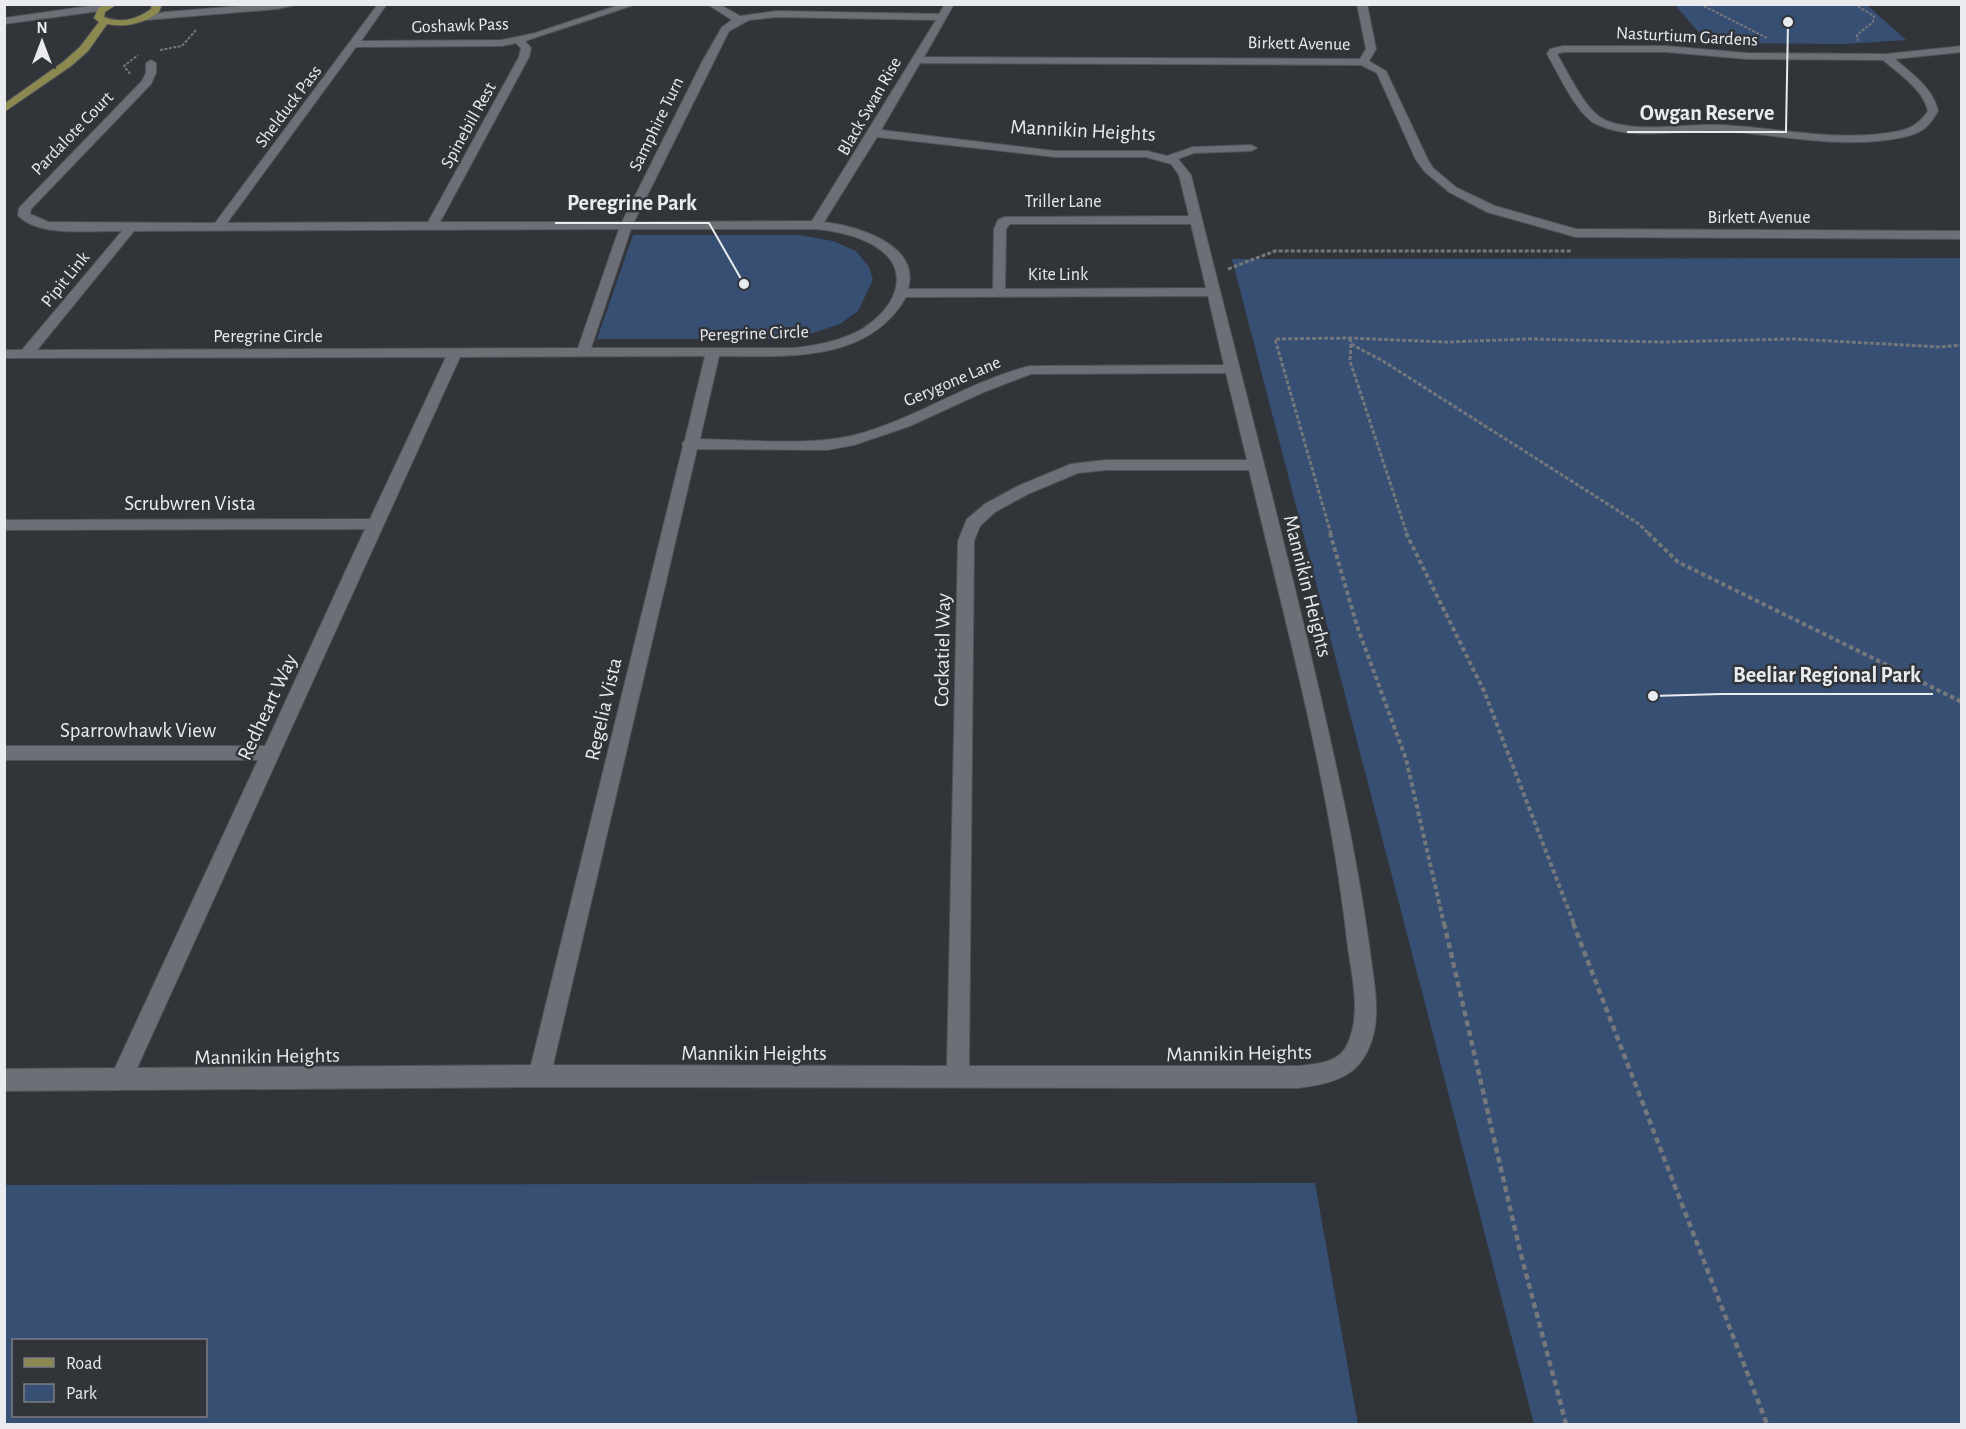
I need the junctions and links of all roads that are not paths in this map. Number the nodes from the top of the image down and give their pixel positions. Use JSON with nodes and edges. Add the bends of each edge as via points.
{"nodes":[{"id":1,"x":157,"y":4,"type":"edge"},
{"id":2,"x":162,"y":4,"type":"edge"},
{"id":3,"x":254,"y":4,"type":"edge"},
{"id":4,"x":296,"y":4,"type":"edge"},
{"id":5,"x":383,"y":4,"type":"edge"},
{"id":6,"x":633,"y":4,"type":"edge"},
{"id":7,"x":711,"y":4,"type":"edge"},
{"id":8,"x":739,"y":4,"type":"edge"},
{"id":9,"x":950,"y":4,"type":"edge"},
{"id":10,"x":1362,"y":4,"type":"edge"},
{"id":11,"x":110,"y":6,"type":"edge"},
{"id":12,"x":759,"y":15,"type":"junction"},
{"id":13,"x":146,"y":16,"type":"junction"},
{"id":14,"x":942,"y":16,"type":"junction"},
{"id":15,"x":19,"y":20,"type":"junction"},
{"id":16,"x":102,"y":20,"type":"junction"},
{"id":17,"x":135,"y":20,"type":"junction"},
{"id":18,"x":739,"y":20,"type":"junction"},
{"id":19,"x":4,"y":21,"type":"edge"},
{"id":20,"x":519,"y":40,"type":"junction"},
{"id":21,"x":355,"y":44,"type":"junction"},
{"id":22,"x":84,"y":49,"type":"junction"},
{"id":23,"x":1962,"y":49,"type":"edge"},
{"id":24,"x":151,"y":57,"type":"road end"},
{"id":25,"x":1886,"y":57,"type":"junction"},
{"id":26,"x":916,"y":60,"type":"junction"},
{"id":27,"x":1363,"y":62,"type":"junction"},
{"id":28,"x":4,"y":110,"type":"edge"},
{"id":29,"x":874,"y":133,"type":"junction"},
{"id":30,"x":1251,"y":148,"type":"dead end"},
{"id":31,"x":1169,"y":159,"type":"junction"},
{"id":32,"x":1194,"y":220,"type":"junction"},
{"id":33,"x":816,"y":225,"type":"junction"},
{"id":34,"x":432,"y":226,"type":"junction"},
{"id":35,"x":626,"y":226,"type":"junction"},
{"id":36,"x":131,"y":227,"type":"junction"},
{"id":37,"x":218,"y":227,"type":"junction"},
{"id":38,"x":1962,"y":235,"type":"edge"},
{"id":39,"x":903,"y":286,"type":"junction"},
{"id":40,"x":1000,"y":286,"type":"junction"},
{"id":41,"x":1212,"y":286,"type":"junction"},
{"id":42,"x":583,"y":353,"type":"junction"},
{"id":43,"x":713,"y":353,"type":"junction"},
{"id":44,"x":4,"y":354,"type":"edge"},
{"id":45,"x":26,"y":354,"type":"junction"},
{"id":46,"x":454,"y":354,"type":"junction"},
{"id":47,"x":1233,"y":369,"type":"junction"},
{"id":48,"x":689,"y":444,"type":"junction"},
{"id":49,"x":1255,"y":465,"type":"junction"},
{"id":50,"x":376,"y":524,"type":"junction"},
{"id":51,"x":4,"y":525,"type":"edge"},
{"id":52,"x":4,"y":753,"type":"edge"},
{"id":53,"x":271,"y":753,"type":"junction"},
{"id":54,"x":958,"y":1075,"type":"junction"},
{"id":55,"x":539,"y":1076,"type":"junction"},
{"id":56,"x":122,"y":1079,"type":"junction"},
{"id":57,"x":4,"y":1080,"type":"edge"}],
"edges":[{"from":1,"to":13,"type":"main road","via":[[156,10]]},
{"from":2,"to":3,"type":"street"},
{"from":4,"to":13,"type":"street","via":[[238,12]]},
{"from":5,"to":21,"type":"street","name":"Shelduck Pass"},
{"from":6,"to":20,"type":"street","name":"Goshawk Pass"},
{"from":7,"to":18,"type":"street"},
{"from":8,"to":12,"type":"street"},
{"from":9,"to":14,"type":"street","name":"Black Swan Rise"},
{"from":10,"to":27,"type":"street","via":[[1371,49]]},
{"from":11,"to":15,"type":"street"},
{"from":11,"to":16,"type":"main road","via":[[98,15]]},
{"from":12,"to":14,"type":"street"},
{"from":12,"to":18,"type":"street"},
{"from":13,"to":17,"type":"main road"},
{"from":14,"to":26,"type":"street","name":"Black Swan Rise"},
{"from":15,"to":16,"type":"street"},
{"from":15,"to":19,"type":"street"},
{"from":16,"to":17,"type":"main road"},
{"from":16,"to":22,"type":"main road"},
{"from":17,"to":22,"type":"main road"},
{"from":18,"to":35,"type":"street","name":"Samphire Turn","via":[[725,29]]},
{"from":20,"to":21,"type":"street","name":"Goshawk Pass","via":[[485,44]]},
{"from":20,"to":34,"type":"street","name":"Spinebill Rest","via":[[526,48],[524,57]]},
{"from":21,"to":37,"type":"street","name":"Shelduck Pass"},
{"from":22,"to":28,"type":"main road"},
{"from":23,"to":25,"type":"street","name":"Nasturtium Gardens"},
{"from":24,"to":36,"type":"street","name":"Pardalote Court","via":[[147,82],[25,208],[24,214],[37,224]]},
{"from":25,"to":25,"type":"street","name":"Nasturtium Gardens","via":[[1747,56],[1666,50],[1552,54],[1592,116],[1606,125],[1728,128],[1819,137],[1884,137],[1915,131],[1930,120],[1933,106],[1923,91]]},
{"from":26,"to":27,"type":"street","name":"Birkett Avenue"},
{"from":26,"to":29,"type":"street","name":"Black Swan Rise"},
{"from":27,"to":38,"type":"street","name":"Birkett Avenue","via":[[1381,71],[1429,170],[1466,197],[1518,218],[1576,232],[1603,234]]},
{"from":29,"to":31,"type":"street","name":"Mannikin Heights","via":[[1055,154],[1147,154]]},
{"from":29,"to":33,"type":"street","name":"Black Swan Rise"},
{"from":30,"to":31,"type":"street","via":[[1193,150]]},
{"from":31,"to":32,"type":"street","name":"Mannikin Heights","via":[[1185,175]]},
{"from":32,"to":40,"type":"street","name":"Triller Lane","via":[[1008,220],[1000,229]]},
{"from":32,"to":41,"type":"street","name":"Mannikin Heights"},
{"from":33,"to":35,"type":"street"},
{"from":33,"to":39,"type":"street","via":[[852,231],[879,243],[898,260]]},
{"from":34,"to":35,"type":"street"},
{"from":34,"to":37,"type":"street"},
{"from":35,"to":42,"type":"street","name":"Samphire Turn"},
{"from":36,"to":37,"type":"street"},
{"from":36,"to":45,"type":"street","name":"Pipit Link"},
{"from":39,"to":40,"type":"street","name":"Kite Link"},
{"from":39,"to":43,"type":"street","name":"Peregrine Circle","via":[[891,312],[880,322],[833,346],[795,352]]},
{"from":40,"to":41,"type":"street","name":"Kite Link"},
{"from":41,"to":47,"type":"street","name":"Mannikin Heights"},
{"from":42,"to":43,"type":"street","name":"Peregrine Circle"},
{"from":42,"to":46,"type":"street","name":"Peregrine Circle"},
{"from":43,"to":48,"type":"street","name":"Regelia Vista"},
{"from":44,"to":45,"type":"street","name":"Peregrine Circle"},
{"from":45,"to":46,"type":"street","name":"Peregrine Circle"},
{"from":46,"to":50,"type":"street","name":"Redheart Way"},
{"from":47,"to":48,"type":"street","name":"Gerygone Lane","via":[[1030,370],[882,433],[847,443]]},
{"from":47,"to":49,"type":"street","name":"Mannikin Heights"},
{"from":48,"to":55,"type":"street","name":"Regelia Vista"},
{"from":49,"to":54,"type":"street","name":"Cockatiel Way","via":[[1076,468],[990,508],[969,532]]},
{"from":49,"to":54,"type":"street","name":"Mannikin Heights","via":[[1318,721],[1351,885],[1366,1007],[1364,1032],[1356,1052],[1346,1064],[1324,1074],[1298,1077]]},
{"from":50,"to":51,"type":"street","name":"Scrubwren Vista"},
{"from":50,"to":53,"type":"street","name":"Redheart Way"},
{"from":52,"to":53,"type":"street","name":"Sparrowhawk View"},
{"from":53,"to":56,"type":"street","name":"Redheart Way"},
{"from":54,"to":55,"type":"street","name":"Mannikin Heights"},
{"from":55,"to":56,"type":"street","name":"Mannikin Heights"},
{"from":56,"to":57,"type":"street","name":"Mannikin Heights"}]}
